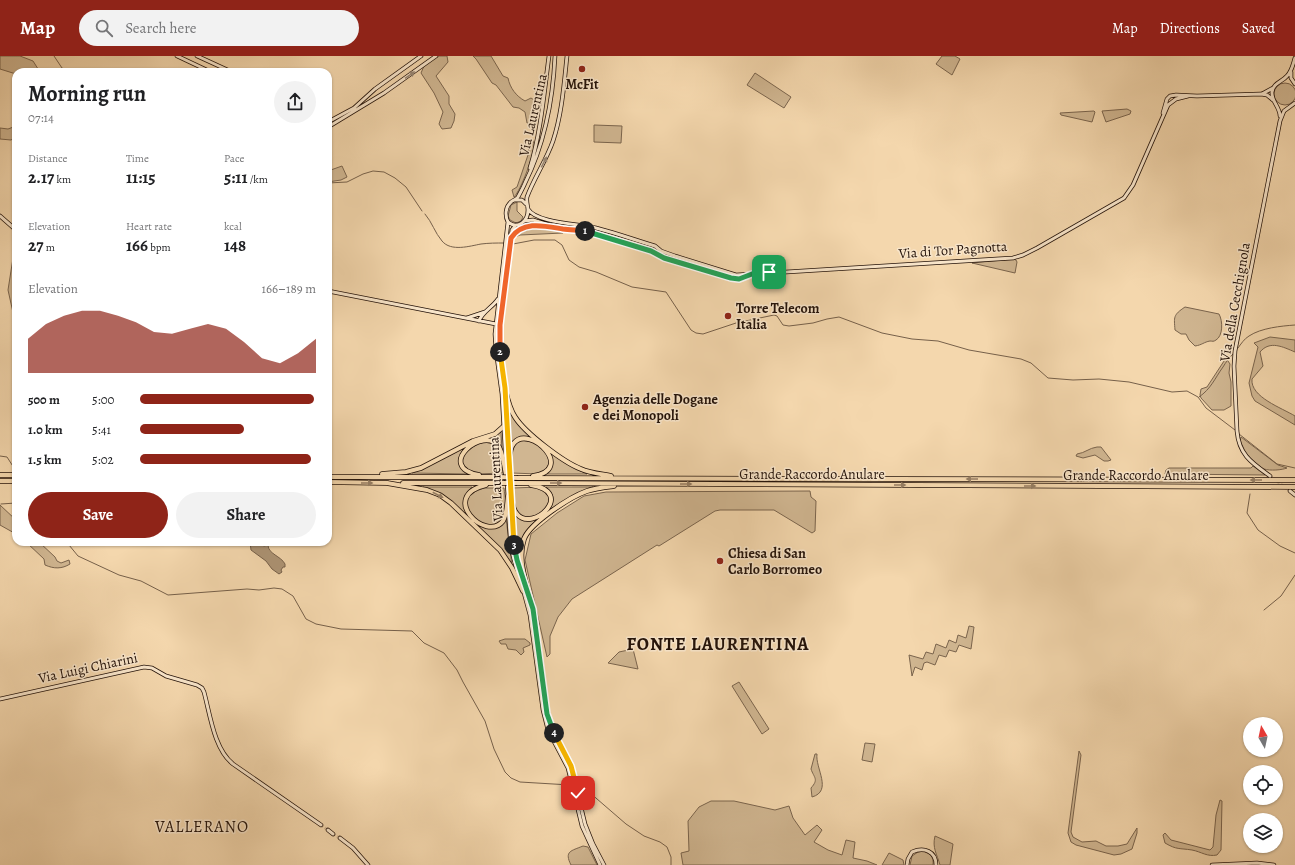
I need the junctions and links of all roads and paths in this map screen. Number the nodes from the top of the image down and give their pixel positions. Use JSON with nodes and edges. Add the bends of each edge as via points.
{"nodes":[{"id":1,"x":177,"y":56,"type":"edge"},
{"id":2,"x":197,"y":56,"type":"edge"},
{"id":3,"x":421,"y":56,"type":"edge"},
{"id":4,"x":436,"y":56,"type":"edge"},
{"id":5,"x":549,"y":56,"type":"edge"},
{"id":6,"x":555,"y":56,"type":"edge"},
{"id":7,"x":567,"y":56,"type":"edge"},
{"id":8,"x":1295,"y":58,"type":"edge"},
{"id":9,"x":202,"y":68,"type":"edge"},
{"id":10,"x":223,"y":68,"type":"edge"},
{"id":11,"x":1291,"y":72,"type":"junction"},
{"id":12,"x":1282,"y":81,"type":"junction"},
{"id":13,"x":1294,"y":84,"type":"edge"},
{"id":14,"x":1273,"y":88,"type":"junction"},
{"id":15,"x":1261,"y":94,"type":"junction"},
{"id":16,"x":1274,"y":100,"type":"junction"},
{"id":17,"x":1295,"y":103,"type":"edge"},
{"id":18,"x":1277,"y":104,"type":"junction"},
{"id":19,"x":1289,"y":106,"type":"junction"},
{"id":20,"x":332,"y":120,"type":"edge"},
{"id":21,"x":1280,"y":121,"type":"junction"},
{"id":22,"x":332,"y":125,"type":"edge"},
{"id":23,"x":529,"y":174,"type":"junction"},
{"id":24,"x":515,"y":200,"type":"junction"},
{"id":25,"x":526,"y":204,"type":"junction"},
{"id":26,"x":528,"y":209,"type":"junction"},
{"id":27,"x":0,"y":216,"type":"edge"},
{"id":28,"x":524,"y":221,"type":"junction"},
{"id":29,"x":508,"y":222,"type":"junction"},
{"id":30,"x":12,"y":226,"type":"edge"},
{"id":31,"x":516,"y":226,"type":"junction"},
{"id":32,"x":549,"y":226,"type":"junction"},
{"id":33,"x":511,"y":239,"type":"junction"},
{"id":34,"x":752,"y":274,"type":"junction"},
{"id":35,"x":332,"y":292,"type":"edge"},
{"id":36,"x":499,"y":297,"type":"junction"},
{"id":37,"x":486,"y":311,"type":"junction"},
{"id":38,"x":465,"y":318,"type":"junction"},
{"id":39,"x":479,"y":321,"type":"junction"},
{"id":40,"x":496,"y":324,"type":"junction"},
{"id":41,"x":500,"y":325,"type":"junction"},
{"id":42,"x":505,"y":388,"type":"junction"},
{"id":43,"x":504,"y":426,"type":"junction"},
{"id":44,"x":509,"y":464,"type":"junction"},
{"id":45,"x":0,"y":475,"type":"edge"},
{"id":46,"x":12,"y":475,"type":"edge"},
{"id":47,"x":1270,"y":476,"type":"tunnel mouth"},
{"id":48,"x":332,"y":477,"type":"edge"},
{"id":49,"x":354,"y":477,"type":"junction"},
{"id":50,"x":494,"y":478,"type":"junction"},
{"id":51,"x":518,"y":478,"type":"junction"},
{"id":52,"x":636,"y":478,"type":"junction"},
{"id":53,"x":1295,"y":480,"type":"edge"},
{"id":54,"x":0,"y":481,"type":"edge"},
{"id":55,"x":12,"y":481,"type":"edge"},
{"id":56,"x":507,"y":481,"type":"junction"},
{"id":57,"x":332,"y":482,"type":"edge"},
{"id":58,"x":387,"y":483,"type":"junction"},
{"id":59,"x":493,"y":483,"type":"junction"},
{"id":60,"x":517,"y":483,"type":"junction"},
{"id":61,"x":626,"y":484,"type":"junction"},
{"id":62,"x":1295,"y":487,"type":"edge"},
{"id":63,"x":1290,"y":491,"type":"tunnel mouth"},
{"id":64,"x":1295,"y":495,"type":"edge"},
{"id":65,"x":509,"y":496,"type":"junction"},
{"id":66,"x":525,"y":591,"type":"junction"},
{"id":67,"x":0,"y":699,"type":"edge"},
{"id":68,"x":574,"y":785,"type":"junction"},
{"id":69,"x":321,"y":825,"type":"tunnel mouth"},
{"id":70,"x":328,"y":830,"type":"tunnel mouth"},
{"id":71,"x":333,"y":834,"type":"tunnel mouth"},
{"id":72,"x":340,"y":838,"type":"tunnel mouth"},
{"id":73,"x":368,"y":865,"type":"edge"},
{"id":74,"x":600,"y":865,"type":"edge"},
{"id":75,"x":604,"y":865,"type":"edge"},
{"id":76,"x":907,"y":865,"type":"edge"},
{"id":77,"x":936,"y":865,"type":"edge"},
{"id":78,"x":1212,"y":865,"type":"edge"},
{"id":79,"x":1274,"y":865,"type":"edge"}],
"edges":[{"from":1,"to":9,"type":"street"},
{"from":2,"to":10,"type":"street"},
{"from":3,"to":20,"type":"street","via":[[375,89],[354,108]]},
{"from":22,"to":4,"type":"street","one_way":true,"via":[[384,93]]},
{"from":5,"to":23,"type":"street"},
{"from":6,"to":23,"type":"street","name":"Via Laurentina","via":[[547,116],[540,146]]},
{"from":25,"to":7,"type":"street","name":"Via Laurentina","one_way":true,"via":[[527,195],[547,156],[556,131]]},
{"from":8,"to":11,"type":"street"},
{"from":11,"to":12,"type":"street"},
{"from":11,"to":13,"type":"street"},
{"from":12,"to":13,"type":"street"},
{"from":12,"to":14,"type":"street"},
{"from":14,"to":15,"type":"street","name":"Via di Tor Pagnotta"},
{"from":14,"to":16,"type":"street"},
{"from":15,"to":16,"type":"street","name":"Via di Tor Pagnotta"},
{"from":15,"to":34,"type":"street","name":"Via di Tor Pagnotta","via":[[1176,95],[1168,98],[1162,119],[1133,185],[1124,198],[1023,255],[1004,259]]},
{"from":16,"to":18,"type":"street","name":"Via della Cecchignola"},
{"from":17,"to":19,"type":"street"},
{"from":18,"to":19,"type":"street","via":[[1282,107]]},
{"from":18,"to":21,"type":"street","name":"Via della Cecchignola"},
{"from":19,"to":21,"type":"street","name":"Via della Cecchignola"},
{"from":21,"to":47,"type":"street","name":"Via della Cecchignola","via":[[1234,358],[1239,443],[1244,455]]},
{"from":23,"to":24,"type":"street","name":"Via Laurentina"},
{"from":24,"to":25,"type":"street","via":[[522,200]]},
{"from":24,"to":29,"type":"street","name":"Via Laurentina","via":[[507,209]]},
{"from":25,"to":26,"type":"street"},
{"from":26,"to":28,"type":"street"},
{"from":26,"to":34,"type":"street","name":"Via di Tor Pagnotta","via":[[534,215],[604,230],[736,275]]},
{"from":27,"to":30,"type":"street"},
{"from":28,"to":31,"type":"street"},
{"from":28,"to":32,"type":"street","name":"Via di Tor Pagnotta","via":[[533,220]]},
{"from":29,"to":31,"type":"street"},
{"from":29,"to":36,"type":"street","name":"Via Laurentina"},
{"from":31,"to":33,"type":"street","name":"Via Laurentina","via":[[512,230]]},
{"from":32,"to":33,"type":"street","via":[[526,227],[515,233]]},
{"from":32,"to":34,"type":"street","name":"Via di Tor Pagnotta","via":[[592,233],[731,278],[739,279]]},
{"from":33,"to":41,"type":"street","name":"Via Laurentina"},
{"from":35,"to":38,"type":"street"},
{"from":36,"to":37,"type":"street"},
{"from":36,"to":40,"type":"street","name":"Via Laurentina"},
{"from":37,"to":38,"type":"street"},
{"from":37,"to":39,"type":"street"},
{"from":38,"to":39,"type":"street"},
{"from":39,"to":40,"type":"street"},
{"from":40,"to":41,"type":"street"},
{"from":40,"to":43,"type":"street","name":"Via Laurentina","via":[[496,350]]},
{"from":41,"to":42,"type":"street","name":"Via Laurentina"},
{"from":42,"to":44,"type":"street","name":"Via Laurentina"},
{"from":42,"to":52,"type":"highway","via":[[518,422],[563,459],[591,472]]},
{"from":43,"to":49,"type":"highway","via":[[494,435],[473,441],[418,468],[400,473]]},
{"from":43,"to":56,"type":"street","name":"Via Laurentina"},
{"from":44,"to":51,"type":"highway","via":[[512,447],[521,438],[535,441],[549,453],[551,463],[546,472]]},
{"from":44,"to":65,"type":"street","name":"Via Laurentina"},
{"from":45,"to":46,"type":"highway"},
{"from":48,"to":49,"type":"highway","name":"Grande Raccordo Anulare"},
{"from":49,"to":50,"type":"highway","name":"Grande Raccordo Anulare"},
{"from":50,"to":51,"type":"highway","name":"Grande Raccordo Anulare","bridge":true},
{"from":50,"to":56,"type":"highway","via":[[466,471],[461,459],[465,450],[483,441],[496,444],[502,454]]},
{"from":51,"to":52,"type":"highway","name":"Grande Raccordo Anulare"},
{"from":53,"to":52,"type":"highway","name":"Grande Raccordo Anulare","one_way":true},
{"from":54,"to":55,"type":"highway"},
{"from":56,"to":65,"type":"street","name":"Via Laurentina"},
{"from":57,"to":58,"type":"highway","name":"Grande Raccordo Anulare","one_way":true},
{"from":58,"to":59,"type":"highway","name":"Grande Raccordo Anulare"},
{"from":58,"to":66,"type":"highway","one_way":true,"via":[[424,489],[448,501],[500,550]]},
{"from":59,"to":60,"type":"highway","name":"Grande Raccordo Anulare","bridge":true},
{"from":59,"to":65,"type":"highway","via":[[476,488],[466,498],[467,510],[479,523],[490,527],[502,522]]},
{"from":60,"to":61,"type":"highway","name":"Grande Raccordo Anulare","one_way":true},
{"from":60,"to":65,"type":"highway","via":[[545,489],[551,497],[550,506],[535,518],[526,520],[516,513]]},
{"from":61,"to":62,"type":"highway","name":"Grande Raccordo Anulare","one_way":true},
{"from":61,"to":66,"type":"highway","via":[[593,489],[581,494],[546,515],[532,527],[524,538],[522,550]]},
{"from":63,"to":64,"type":"street"},
{"from":65,"to":66,"type":"street","name":"Via Laurentina","via":[[512,553]]},
{"from":66,"to":68,"type":"street","name":"Via Laurentina","via":[[544,718],[567,764]]},
{"from":67,"to":69,"type":"street","name":"Via Luigi Chiarini","via":[[144,667],[197,685],[204,692],[220,746],[228,759]]},
{"from":68,"to":74,"type":"street","name":"Via Laurentina","via":[[582,826]]},
{"from":68,"to":75,"type":"street","name":"Via Laurentina","via":[[586,826]]},
{"from":70,"to":71,"type":"street"},
{"from":72,"to":73,"type":"street"},
{"from":76,"to":77,"type":"street","via":[[912,852],[923,849],[932,853]]},
{"from":78,"to":79,"type":"street"}]}
